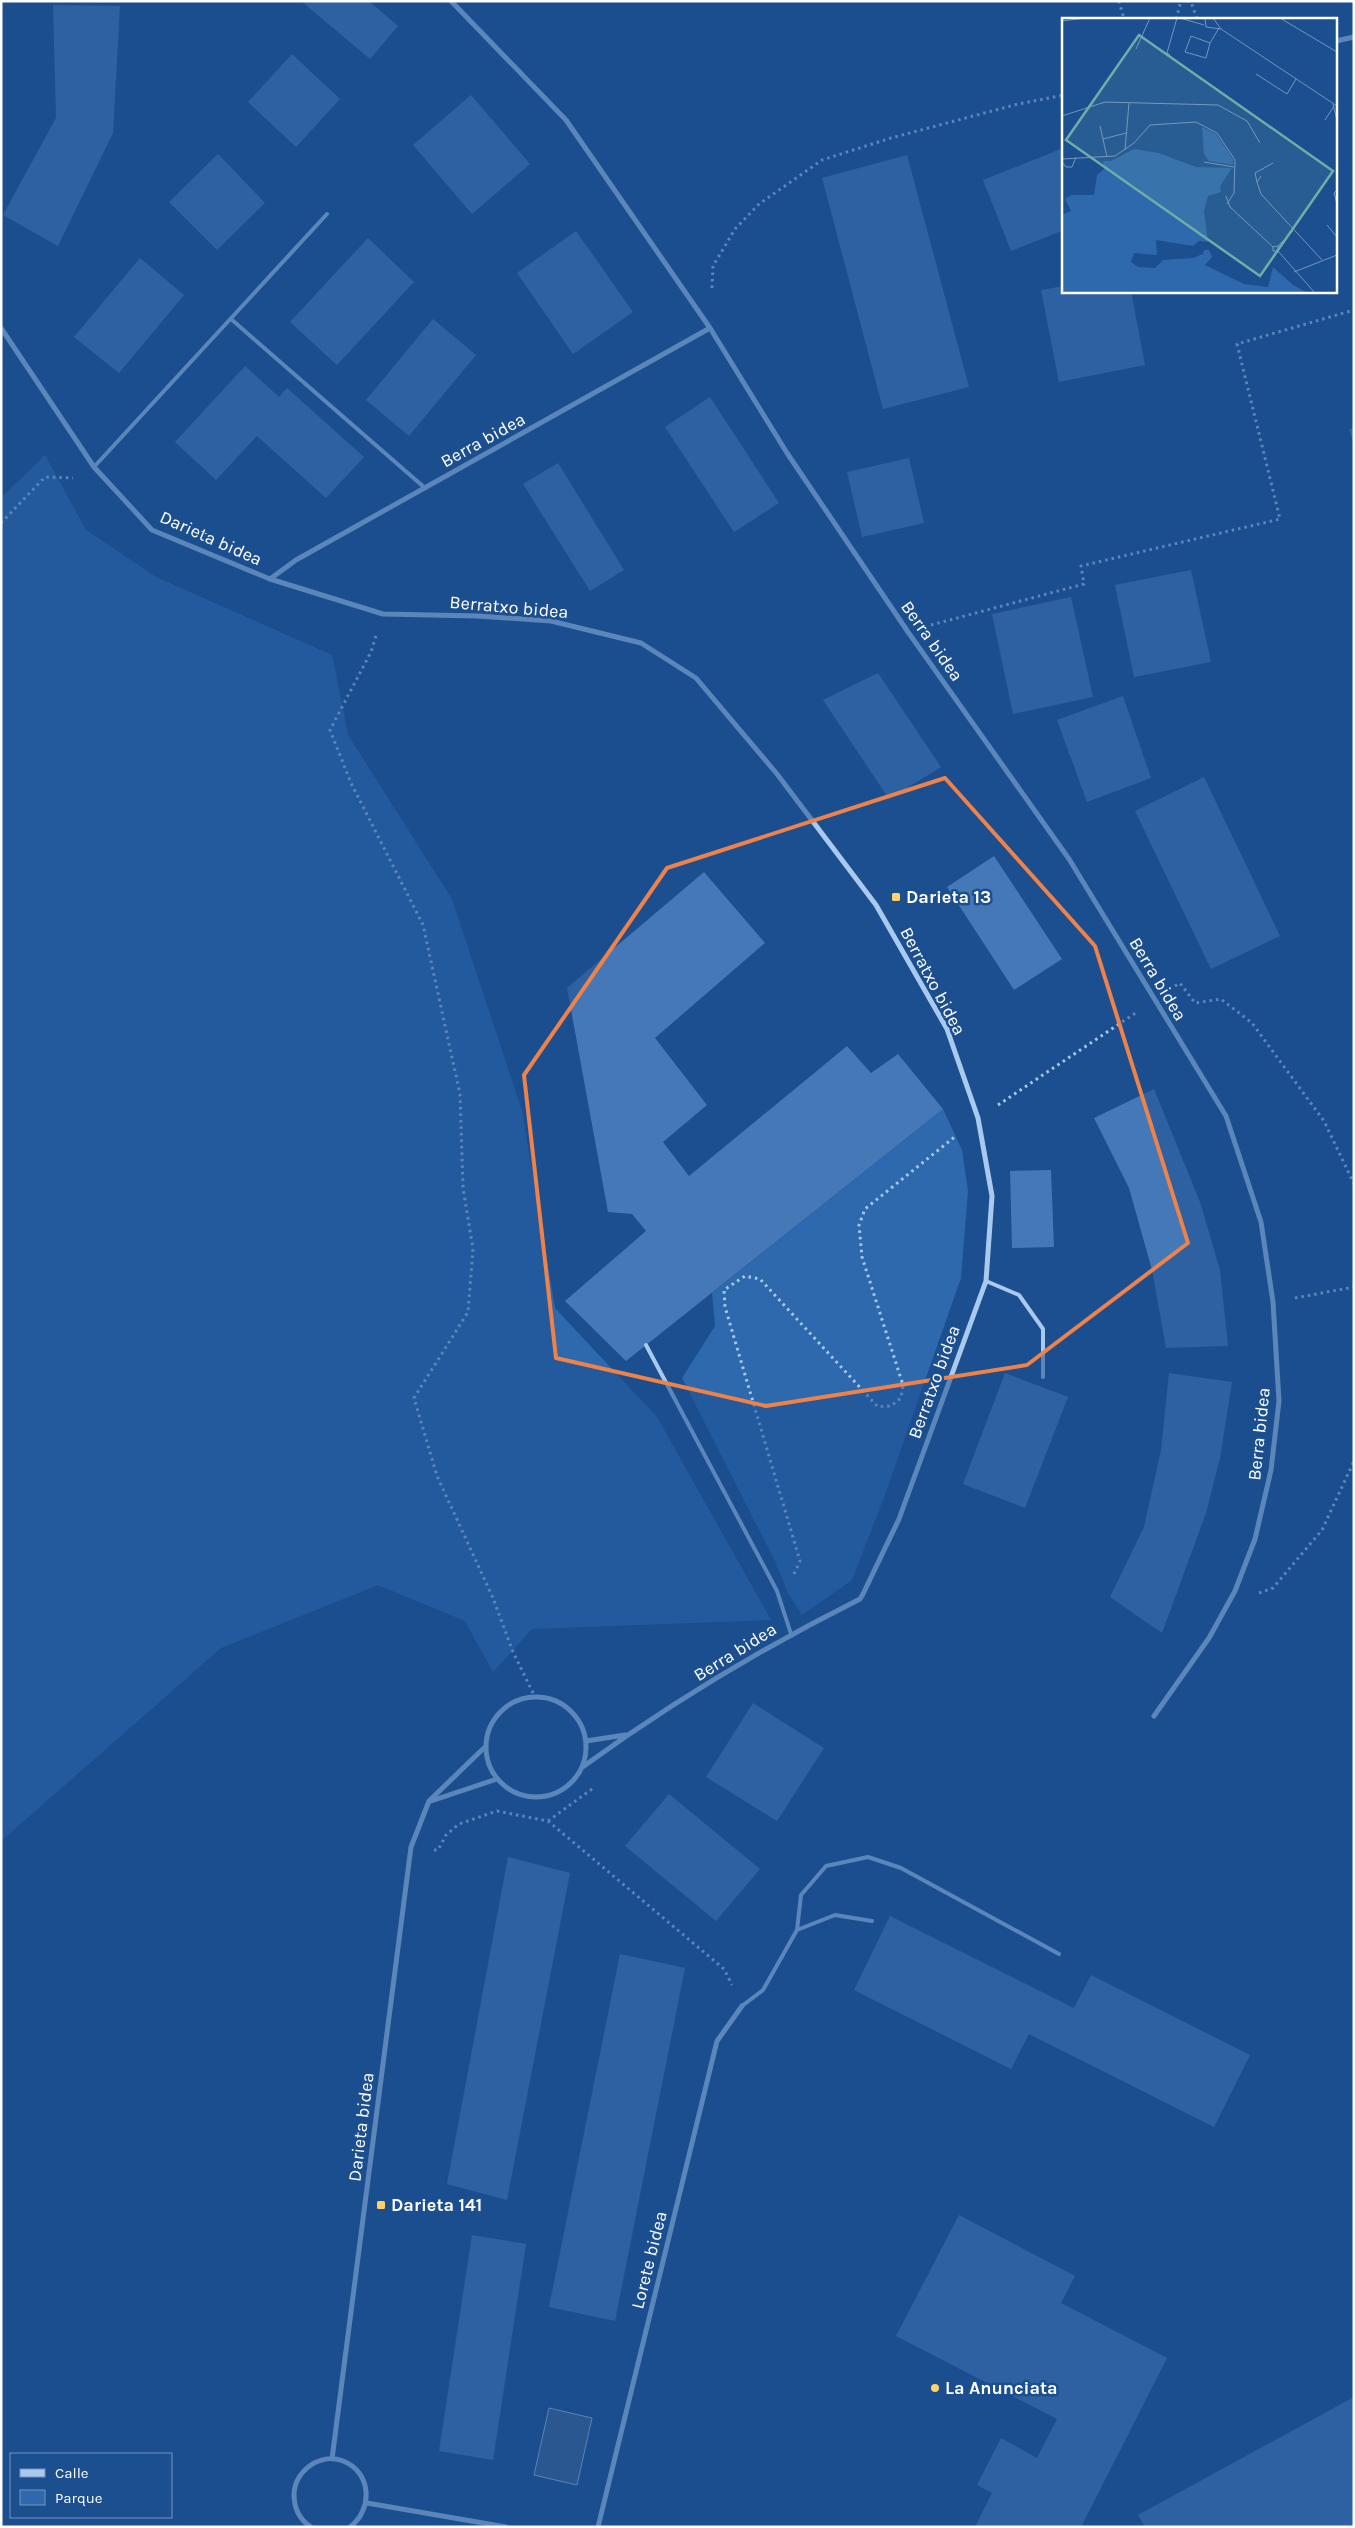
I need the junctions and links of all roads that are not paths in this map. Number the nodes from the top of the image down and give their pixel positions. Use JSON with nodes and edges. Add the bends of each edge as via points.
{"nodes":[{"id":1,"x":451,"y":1,"type":"edge"},
{"id":2,"x":1354,"y":37,"type":"edge"},
{"id":3,"x":1338,"y":41,"type":"edge"},
{"id":4,"x":328,"y":214,"type":"dead end"},
{"id":5,"x":232,"y":319,"type":"junction"},
{"id":6,"x":1,"y":328,"type":"edge"},
{"id":7,"x":710,"y":328,"type":"junction"},
{"id":8,"x":94,"y":467,"type":"junction"},
{"id":9,"x":425,"y":488,"type":"junction"},
{"id":10,"x":270,"y":579,"type":"junction"},
{"id":11,"x":383,"y":614,"type":"joint"},
{"id":12,"x":986,"y":1281,"type":"junction"},
{"id":13,"x":646,"y":1345,"type":"dead end"},
{"id":14,"x":1043,"y":1377,"type":"dead end"},
{"id":15,"x":860,"y":1599,"type":"joint"},
{"id":16,"x":791,"y":1634,"type":"junction"},
{"id":17,"x":1154,"y":1716,"type":"dead end"},
{"id":18,"x":628,"y":1734,"type":"junction"},
{"id":19,"x":586,"y":1741,"type":"junction"},
{"id":20,"x":486,"y":1746,"type":"junction"},
{"id":21,"x":584,"y":1766,"type":"junction"},
{"id":22,"x":497,"y":1779,"type":"junction"},
{"id":23,"x":428,"y":1802,"type":"junction"},
{"id":24,"x":872,"y":1921,"type":"dead end"},
{"id":25,"x":798,"y":1930,"type":"junction"},
{"id":26,"x":1059,"y":1954,"type":"dead end"},
{"id":27,"x":742,"y":2006,"type":"joint"},
{"id":28,"x":332,"y":2459,"type":"junction"},
{"id":29,"x":367,"y":2503,"type":"junction"},
{"id":30,"x":311,"y":2527,"type":"edge"},
{"id":31,"x":350,"y":2527,"type":"edge"},
{"id":32,"x":506,"y":2527,"type":"edge"},
{"id":33,"x":598,"y":2527,"type":"edge"}],
"edges":[{"from":1,"to":7,"type":"street","name":"Berra bidea","via":[[566,120]]},
{"from":2,"to":3,"type":"street"},
{"from":4,"to":5,"type":"lane"},
{"from":5,"to":8,"type":"lane"},
{"from":5,"to":9,"type":"lane"},
{"from":6,"to":8,"type":"street","name":"Darieta bidea"},
{"from":7,"to":9,"type":"street","name":"Berra bidea"},
{"from":7,"to":17,"type":"street","name":"Berra bidea","via":[[787,453],[908,632],[1069,859],[1226,1116],[1261,1222],[1273,1302],[1279,1401],[1271,1470],[1255,1539],[1235,1591],[1209,1638]]},
{"from":8,"to":10,"type":"street","name":"Darieta bidea","via":[[152,530]]},
{"from":9,"to":10,"type":"street","name":"Berra bidea","via":[[296,560]]},
{"from":10,"to":11,"type":"street","name":"Darieta bidea"},
{"from":11,"to":12,"type":"street","name":"Berratxo bidea","via":[[552,621],[641,643],[696,678],[777,774],[876,905],[947,1029],[978,1118],[992,1196]]},
{"from":12,"to":14,"type":"lane","via":[[1019,1295],[1043,1329]]},
{"from":12,"to":15,"type":"street","name":"Berratxo bidea","via":[[899,1519]]},
{"from":13,"to":16,"type":"lane","via":[[777,1591]]},
{"from":15,"to":16,"type":"street","name":"Berra bidea"},
{"from":16,"to":18,"type":"street","name":"Berra bidea"},
{"from":18,"to":19,"type":"street","name":"Berra bidea"},
{"from":18,"to":21,"type":"street","name":"Berra bidea"},
{"from":19,"to":20,"type":"street","via":[[576,1716],[563,1704],[535,1697],[512,1702],[499,1714],[489,1728]]},
{"from":19,"to":21,"type":"street"},
{"from":20,"to":22,"type":"street","via":[[488,1763]]},
{"from":20,"to":23,"type":"street","name":"Darieta bidea"},
{"from":21,"to":22,"type":"street","via":[[561,1792],[544,1797],[518,1794]]},
{"from":22,"to":23,"type":"street"},
{"from":23,"to":28,"type":"street","name":"Darieta bidea","via":[[411,1847]]},
{"from":24,"to":25,"type":"lane","via":[[835,1915]]},
{"from":25,"to":26,"type":"lane","via":[[801,1895],[826,1866],[868,1857],[901,1868]]},
{"from":25,"to":27,"type":"lane","via":[[763,1990]]},
{"from":27,"to":33,"type":"street","name":"Lorete bidea","via":[[717,2041]]},
{"from":28,"to":29,"type":"street","via":[[344,2461],[356,2469],[367,2490]]},
{"from":28,"to":30,"type":"street","via":[[318,2461],[307,2468],[294,2488],[299,2515]]},
{"from":29,"to":31,"type":"street","via":[[362,2516]]},
{"from":29,"to":32,"type":"street"}]}
